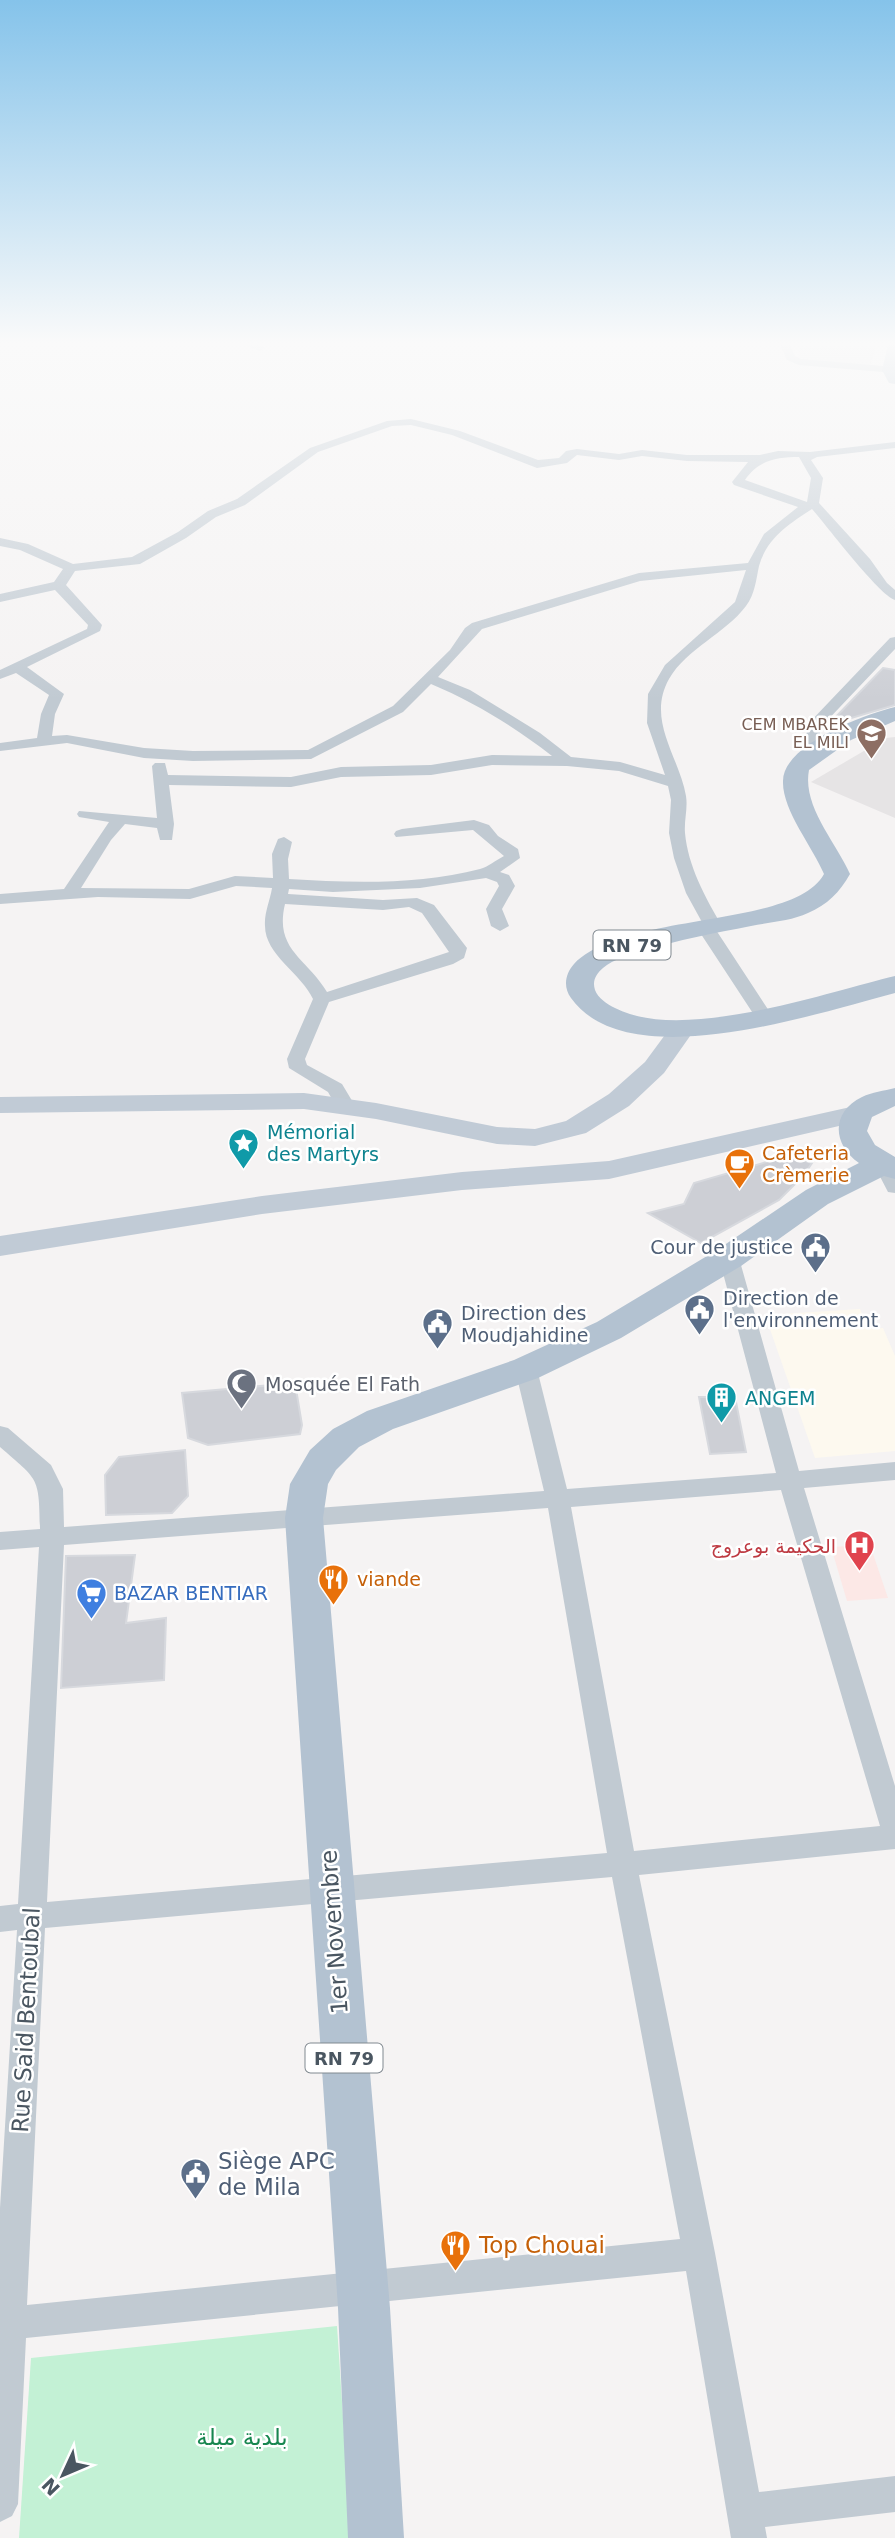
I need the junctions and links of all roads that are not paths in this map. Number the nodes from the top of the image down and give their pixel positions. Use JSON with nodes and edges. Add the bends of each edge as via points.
{"nodes":[{"id":1,"x":295,"y":463,"type":"edge"},
{"id":2,"x":756,"y":463,"type":"edge"},
{"id":3,"x":806,"y":463,"type":"edge"},
{"id":4,"x":810,"y":504,"type":"junction"},
{"id":5,"x":0,"y":542,"type":"edge"},
{"id":6,"x":752,"y":566,"type":"junction"},
{"id":7,"x":71,"y":568,"type":"junction"},
{"id":8,"x":59,"y":585,"type":"junction"},
{"id":9,"x":895,"y":596,"type":"edge"},
{"id":10,"x":0,"y":598,"type":"edge"},
{"id":11,"x":895,"y":641,"type":"edge"},
{"id":12,"x":16,"y":666,"type":"junction"},
{"id":13,"x":0,"y":676,"type":"edge"},
{"id":14,"x":428,"y":678,"type":"junction"},
{"id":15,"x":895,"y":714,"type":"edge"},
{"id":16,"x":895,"y":723,"type":"edge"},
{"id":17,"x":853,"y":730,"type":"junction"},
{"id":18,"x":44,"y":742,"type":"junction"},
{"id":19,"x":0,"y":747,"type":"edge"},
{"id":20,"x":819,"y":750,"type":"junction"},
{"id":21,"x":158,"y":754,"type":"junction"},
{"id":22,"x":567,"y":761,"type":"junction"},
{"id":23,"x":162,"y":780,"type":"junction"},
{"id":24,"x":674,"y":783,"type":"junction"},
{"id":25,"x":85,"y":814,"type":"dead end"},
{"id":26,"x":121,"y":818,"type":"junction"},
{"id":27,"x":402,"y":834,"type":"dead end"},
{"id":28,"x":284,"y":842,"type":"dead end"},
{"id":29,"x":487,"y":873,"type":"junction"},
{"id":30,"x":280,"y":891,"type":"junction"},
{"id":31,"x":70,"y":893,"type":"junction"},
{"id":32,"x":0,"y":900,"type":"edge"},
{"id":33,"x":500,"y":926,"type":"dead end"},
{"id":34,"x":709,"y":927,"type":"junction"},
{"id":35,"x":895,"y":984,"type":"edge"},
{"id":36,"x":322,"y":999,"type":"junction"},
{"id":37,"x":764,"y":1017,"type":"junction"},
{"id":38,"x":682,"y":1028,"type":"junction"},
{"id":39,"x":895,"y":1097,"type":"edge"},
{"id":40,"x":344,"y":1104,"type":"junction"},
{"id":41,"x":0,"y":1105,"type":"edge"},
{"id":42,"x":853,"y":1130,"type":"junction"},
{"id":43,"x":889,"y":1171,"type":"edge"},
{"id":44,"x":817,"y":1197,"type":"junction"},
{"id":45,"x":229,"y":1219,"type":"junction"},
{"id":46,"x":0,"y":1246,"type":"edge"},
{"id":47,"x":729,"y":1258,"type":"junction"},
{"id":48,"x":0,"y":1266,"type":"edge"},
{"id":49,"x":526,"y":1369,"type":"junction"},
{"id":50,"x":0,"y":1434,"type":"edge"},
{"id":51,"x":895,"y":1471,"type":"edge"},
{"id":52,"x":790,"y":1482,"type":"junction"},
{"id":53,"x":558,"y":1499,"type":"junction"},
{"id":54,"x":304,"y":1518,"type":"junction"},
{"id":55,"x":52,"y":1537,"type":"junction"},
{"id":56,"x":0,"y":1541,"type":"edge"},
{"id":57,"x":895,"y":1831,"type":"edge"},
{"id":58,"x":895,"y":1838,"type":"edge"},
{"id":59,"x":623,"y":1864,"type":"junction"},
{"id":60,"x":331,"y":1890,"type":"junction"},
{"id":61,"x":32,"y":1916,"type":"junction"},
{"id":62,"x":0,"y":1919,"type":"edge"},
{"id":63,"x":699,"y":2253,"type":"junction"},
{"id":64,"x":362,"y":2287,"type":"junction"},
{"id":65,"x":10,"y":2323,"type":"junction"},
{"id":66,"x":895,"y":2494,"type":"edge"},
{"id":67,"x":0,"y":2504,"type":"edge"},
{"id":68,"x":746,"y":2525,"type":"edge"},
{"id":69,"x":376,"y":2538,"type":"edge"}],
"edges":[{"from":1,"to":7,"type":"street","via":[[241,502],[212,514],[135,561]]},
{"from":2,"to":4,"type":"street","via":[[738,482]]},
{"from":3,"to":4,"type":"street","via":[[817,478]]},
{"from":4,"to":6,"type":"street","via":[[778,526]]},
{"from":4,"to":9,"type":"street"},
{"from":5,"to":7,"type":"street","via":[[24,547]]},
{"from":6,"to":14,"type":"street","via":[[639,577],[484,623],[470,631]]},
{"from":6,"to":24,"type":"street","via":[[750,591],[738,607],[678,661],[655,694],[652,716]]},
{"from":7,"to":8,"type":"street"},
{"from":8,"to":10,"type":"street"},
{"from":8,"to":12,"type":"street","via":[[68,600],[91,615],[95,628]]},
{"from":11,"to":20,"type":"street","via":[[814,726],[813,745]]},
{"from":12,"to":13,"type":"street"},
{"from":12,"to":18,"type":"street","via":[[57,694]]},
{"from":14,"to":21,"type":"street","via":[[398,709],[319,752],[294,756]]},
{"from":14,"to":22,"type":"street","via":[[473,699]]},
{"from":15,"to":17,"type":"main road","number":"RN 79","via":[[868,720]]},
{"from":16,"to":17,"type":"main road","number":"RN 79"},
{"from":17,"to":20,"type":"main road","number":"RN 79"},
{"from":18,"to":19,"type":"street"},
{"from":18,"to":21,"type":"street","via":[[67,739]]},
{"from":20,"to":34,"type":"main road","number":"RN 79","via":[[797,770],[795,788],[833,861],[837,874],[831,887],[796,909]]},
{"from":21,"to":23,"type":"street"},
{"from":22,"to":23,"type":"street","via":[[492,760],[431,770],[341,772],[291,782]]},
{"from":22,"to":24,"type":"street","via":[[620,767]]},
{"from":23,"to":26,"type":"street","via":[[166,830]]},
{"from":24,"to":34,"type":"street","via":[[683,869]]},
{"from":25,"to":26,"type":"street"},
{"from":26,"to":31,"type":"street"},
{"from":27,"to":29,"type":"street","via":[[467,825],[483,828],[512,852],[512,858]]},
{"from":28,"to":30,"type":"street","via":[[278,857]]},
{"from":29,"to":30,"type":"street","via":[[384,886]]},
{"from":29,"to":33,"type":"street","via":[[503,879],[507,886],[494,909]]},
{"from":30,"to":31,"type":"street","via":[[235,881],[190,894]]},
{"from":30,"to":36,"type":"street","via":[[273,931],[317,985]]},
{"from":30,"to":36,"type":"street","via":[[383,905],[411,902],[428,909],[458,948],[458,954],[447,960]]},
{"from":31,"to":32,"type":"street"},
{"from":34,"to":37,"type":"street"},
{"from":34,"to":38,"type":"main road","number":"RN 79","via":[[617,949],[584,971],[580,985],[587,1000],[615,1020],[646,1028]]},
{"from":35,"to":37,"type":"main road","number":"RN 79"},
{"from":36,"to":40,"type":"street","via":[[296,1059],[298,1068],[335,1088]]},
{"from":37,"to":38,"type":"main road","number":"RN 79"},
{"from":38,"to":40,"type":"main road","via":[[673,1046],[632,1090],[575,1128],[547,1136],[492,1135]]},
{"from":39,"to":42,"type":"main road","via":[[864,1106]]},
{"from":40,"to":41,"type":"main road","via":[[232,1100]]},
{"from":42,"to":43,"type":"main road","via":[[866,1154]]},
{"from":42,"to":44,"type":"main road","number":"RN 79"},
{"from":42,"to":45,"type":"main road","via":[[667,1175]]},
{"from":43,"to":44,"type":"main road","number":"RN 79"},
{"from":44,"to":47,"type":"main road","number":"RN 79"},
{"from":45,"to":46,"type":"main road"},
{"from":45,"to":48,"type":"main road"},
{"from":47,"to":49,"type":"main road","number":"RN 79","via":[[609,1329]]},
{"from":47,"to":52,"type":"street"},
{"from":49,"to":53,"type":"street"},
{"from":49,"to":54,"type":"main road","number":"RN 79","via":[[380,1420],[346,1438],[323,1460],[309,1484]]},
{"from":50,"to":55,"type":"street","name":"Rue Said Bentoubal","via":[[43,1471],[51,1489]]},
{"from":51,"to":52,"type":"street"},
{"from":52,"to":53,"type":"street"},
{"from":52,"to":57,"type":"street"},
{"from":53,"to":54,"type":"street"},
{"from":53,"to":59,"type":"street"},
{"from":54,"to":55,"type":"street"},
{"from":54,"to":60,"type":"main road","name":"1er Novembre","number":"RN 79"},
{"from":55,"to":56,"type":"street"},
{"from":55,"to":61,"type":"street","name":"Rue Said Bentoubal"},
{"from":58,"to":59,"type":"street"},
{"from":59,"to":60,"type":"street"},
{"from":59,"to":63,"type":"street"},
{"from":60,"to":61,"type":"street"},
{"from":60,"to":64,"type":"main road","name":"1er Novembre","number":"RN 79"},
{"from":61,"to":62,"type":"street"},
{"from":61,"to":65,"type":"street","name":"Rue Said Bentoubal"},
{"from":63,"to":64,"type":"street"},
{"from":63,"to":68,"type":"street"},
{"from":64,"to":65,"type":"street"},
{"from":64,"to":69,"type":"main road","name":"1er Novembre","number":"RN 79"},
{"from":65,"to":67,"type":"street","name":"Rue Said Bentoubal"},
{"from":66,"to":68,"type":"street"}]}
